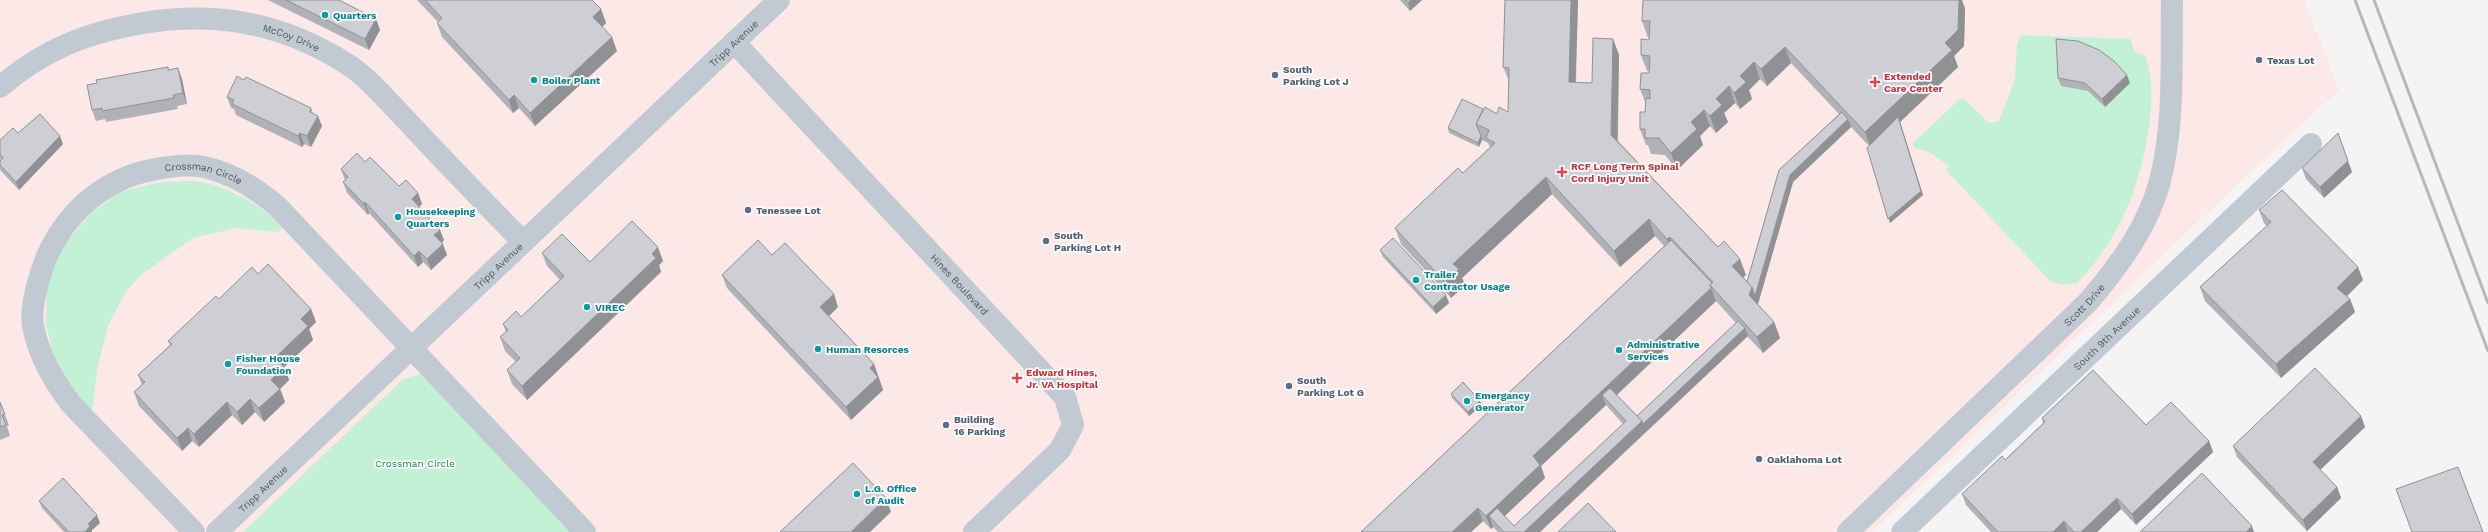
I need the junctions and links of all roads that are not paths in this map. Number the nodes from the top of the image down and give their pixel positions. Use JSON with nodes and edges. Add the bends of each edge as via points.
{"nodes":[{"id":1,"x":779,"y":0,"type":"edge"},
{"id":2,"x":2172,"y":0,"type":"edge"},
{"id":3,"x":734,"y":42,"type":"junction"},
{"id":4,"x":0,"y":87,"type":"edge"},
{"id":5,"x":2312,"y":144,"type":"dead end"},
{"id":6,"x":523,"y":242,"type":"junction"},
{"id":7,"x":412,"y":347,"type":"junction"},
{"id":8,"x":194,"y":532,"type":"edge"},
{"id":9,"x":217,"y":532,"type":"edge"},
{"id":10,"x":585,"y":532,"type":"edge"},
{"id":11,"x":974,"y":532,"type":"edge"},
{"id":12,"x":1848,"y":532,"type":"edge"},
{"id":13,"x":1902,"y":532,"type":"edge"}],
"edges":[{"from":1,"to":3,"type":"street","name":"Tripp Avenue"},
{"from":2,"to":12,"type":"street","name":"Scott Drive","via":[[2172,104],[2168,138],[2160,182],[2140,230],[2115,270],[2088,302]]},
{"from":3,"to":6,"type":"street","name":"Tripp Avenue"},
{"from":3,"to":11,"type":"street","name":"Hines Boulevard","via":[[1065,397],[1072,424],[1060,450]]},
{"from":4,"to":6,"type":"street","name":"McCoy Drive","via":[[18,71],[51,50],[87,35],[166,19],[212,18],[260,24],[302,40],[345,62],[376,89]]},
{"from":5,"to":13,"type":"street","name":"South 9th Avenue"},
{"from":6,"to":7,"type":"street","name":"Tripp Avenue"},
{"from":7,"to":8,"type":"street","name":"Crossman Circle","via":[[278,207],[254,188],[229,176],[204,167],[181,165],[156,169],[129,175],[102,190],[78,208],[58,232],[43,266],[36,293],[33,324],[41,355],[53,380],[70,404]]},
{"from":7,"to":9,"type":"street","name":"Tripp Avenue"},
{"from":7,"to":10,"type":"street","name":"Crossman Circle"}]}
